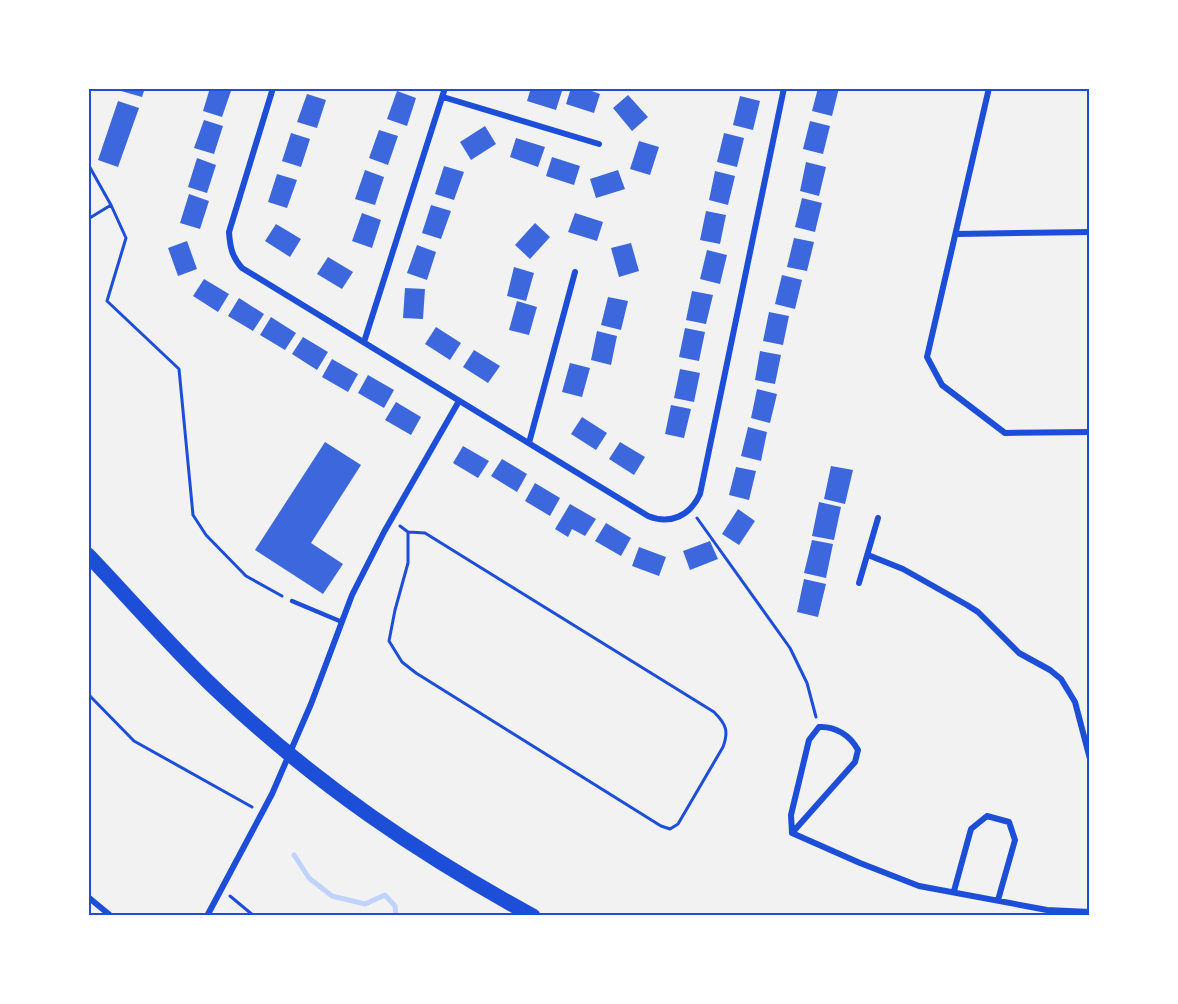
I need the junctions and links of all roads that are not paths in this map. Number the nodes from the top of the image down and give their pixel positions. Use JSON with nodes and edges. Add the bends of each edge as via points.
{"nodes":[{"id":1,"x":273,"y":88,"type":"edge"},
{"id":2,"x":445,"y":88,"type":"edge"},
{"id":3,"x":784,"y":88,"type":"edge"},
{"id":4,"x":989,"y":88,"type":"edge"},
{"id":5,"x":443,"y":97,"type":"junction"},
{"id":6,"x":599,"y":144,"type":"dead end"},
{"id":7,"x":1089,"y":232,"type":"edge"},
{"id":8,"x":956,"y":234,"type":"junction"},
{"id":9,"x":576,"y":272,"type":"dead end"},
{"id":10,"x":364,"y":342,"type":"junction"},
{"id":11,"x":459,"y":400,"type":"junction"},
{"id":12,"x":1089,"y":432,"type":"edge"},
{"id":13,"x":529,"y":443,"type":"junction"},
{"id":14,"x":878,"y":518,"type":"dead end"},
{"id":15,"x":88,"y":555,"type":"edge"},
{"id":16,"x":868,"y":555,"type":"junction"},
{"id":17,"x":859,"y":583,"type":"dead end"},
{"id":18,"x":292,"y":601,"type":"road end"},
{"id":19,"x":342,"y":622,"type":"junction"},
{"id":20,"x":1089,"y":759,"type":"edge"},
{"id":21,"x":792,"y":833,"type":"junction"},
{"id":22,"x":954,"y":891,"type":"junction"},
{"id":23,"x":88,"y":897,"type":"edge"},
{"id":24,"x":998,"y":900,"type":"junction"},
{"id":25,"x":1089,"y":912,"type":"edge"},
{"id":26,"x":111,"y":915,"type":"edge"},
{"id":27,"x":207,"y":915,"type":"edge"},
{"id":28,"x":533,"y":915,"type":"edge"}],
"edges":[{"from":1,"to":10,"type":"street","via":[[229,232],[234,259],[252,275]]},
{"from":2,"to":5,"type":"street"},
{"from":3,"to":13,"type":"street","via":[[700,494],[691,510],[682,516],[657,520]]},
{"from":4,"to":8,"type":"street"},
{"from":5,"to":6,"type":"street"},
{"from":5,"to":10,"type":"street"},
{"from":7,"to":8,"type":"street"},
{"from":8,"to":12,"type":"street","via":[[927,357],[942,385],[1005,432]]},
{"from":9,"to":13,"type":"street"},
{"from":10,"to":11,"type":"street"},
{"from":11,"to":13,"type":"street"},
{"from":11,"to":19,"type":"street","via":[[391,520]]},
{"from":14,"to":16,"type":"street"},
{"from":15,"to":28,"type":"main road","via":[[221,695],[312,773],[408,843]]},
{"from":16,"to":17,"type":"street"},
{"from":16,"to":20,"type":"street","via":[[903,568],[978,612],[1019,653],[1061,680],[1075,702]]},
{"from":18,"to":19,"type":"lane"},
{"from":19,"to":27,"type":"street","via":[[272,794]]},
{"from":21,"to":21,"type":"street","via":[[855,762],[858,750],[852,739],[829,727],[819,727],[809,740],[791,815]]},
{"from":21,"to":22,"type":"street","via":[[919,886]]},
{"from":22,"to":24,"type":"street"},
{"from":22,"to":24,"type":"street","via":[[970,829],[987,816],[1009,822],[1015,840]]},
{"from":23,"to":26,"type":"street"},
{"from":24,"to":25,"type":"street","via":[[1047,910]]}]}
